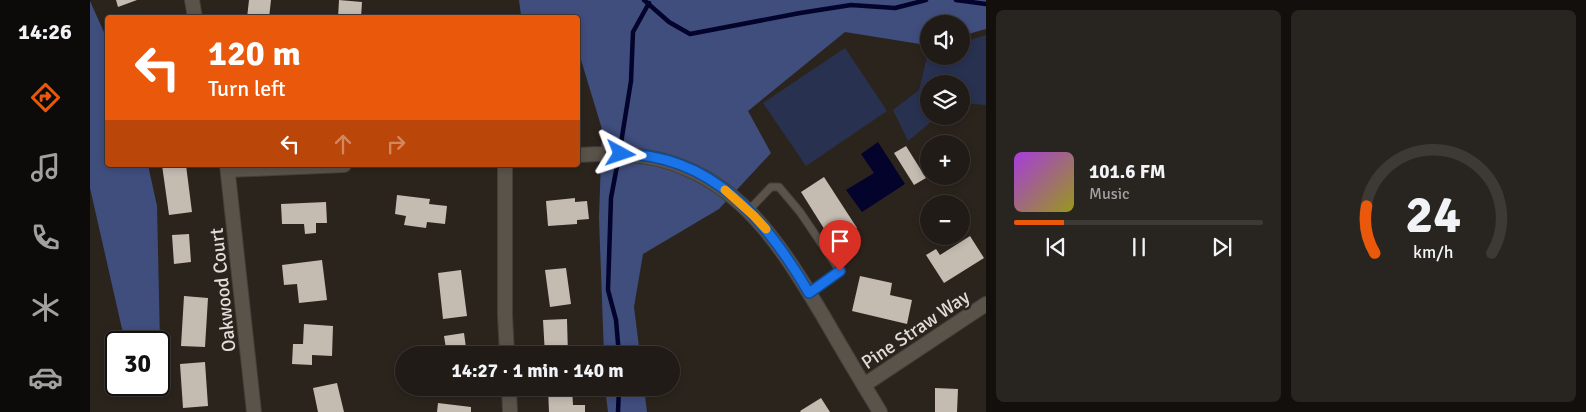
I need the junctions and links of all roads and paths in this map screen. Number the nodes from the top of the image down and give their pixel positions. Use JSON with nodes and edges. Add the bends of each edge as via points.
{"nodes":[{"id":1,"x":192,"y":0,"type":"edge"},
{"id":2,"x":194,"y":15,"type":"edge"},
{"id":3,"x":580,"y":155,"type":"edge"},
{"id":4,"x":267,"y":167,"type":"edge"},
{"id":5,"x":504,"y":167,"type":"edge"},
{"id":6,"x":228,"y":168,"type":"edge"},
{"id":7,"x":749,"y":210,"type":"junction"},
{"id":8,"x":809,"y":293,"type":"junction"},
{"id":9,"x":986,"y":304,"type":"edge"},
{"id":10,"x":507,"y":346,"type":"edge"},
{"id":11,"x":864,"y":385,"type":"junction"},
{"id":12,"x":509,"y":396,"type":"edge"},
{"id":13,"x":254,"y":412,"type":"edge"},
{"id":14,"x":510,"y":412,"type":"edge"},
{"id":15,"x":880,"y":412,"type":"edge"}],
"edges":[{"from":1,"to":2,"type":"street"},
{"from":3,"to":7,"type":"street","via":[[629,154],[666,161],[717,184]]},
{"from":4,"to":6,"type":"street"},
{"from":5,"to":10,"type":"street"},
{"from":6,"to":13,"type":"street","name":"Oakwood Court"},
{"from":7,"to":8,"type":"street","via":[[773,237]]},
{"from":7,"to":8,"type":"lane","via":[[771,187],[779,187],[800,212],[840,271]]},
{"from":8,"to":11,"type":"street"},
{"from":9,"to":11,"type":"street","name":"Pine Straw Way"},
{"from":11,"to":15,"type":"street"},
{"from":12,"to":14,"type":"street"}]}
